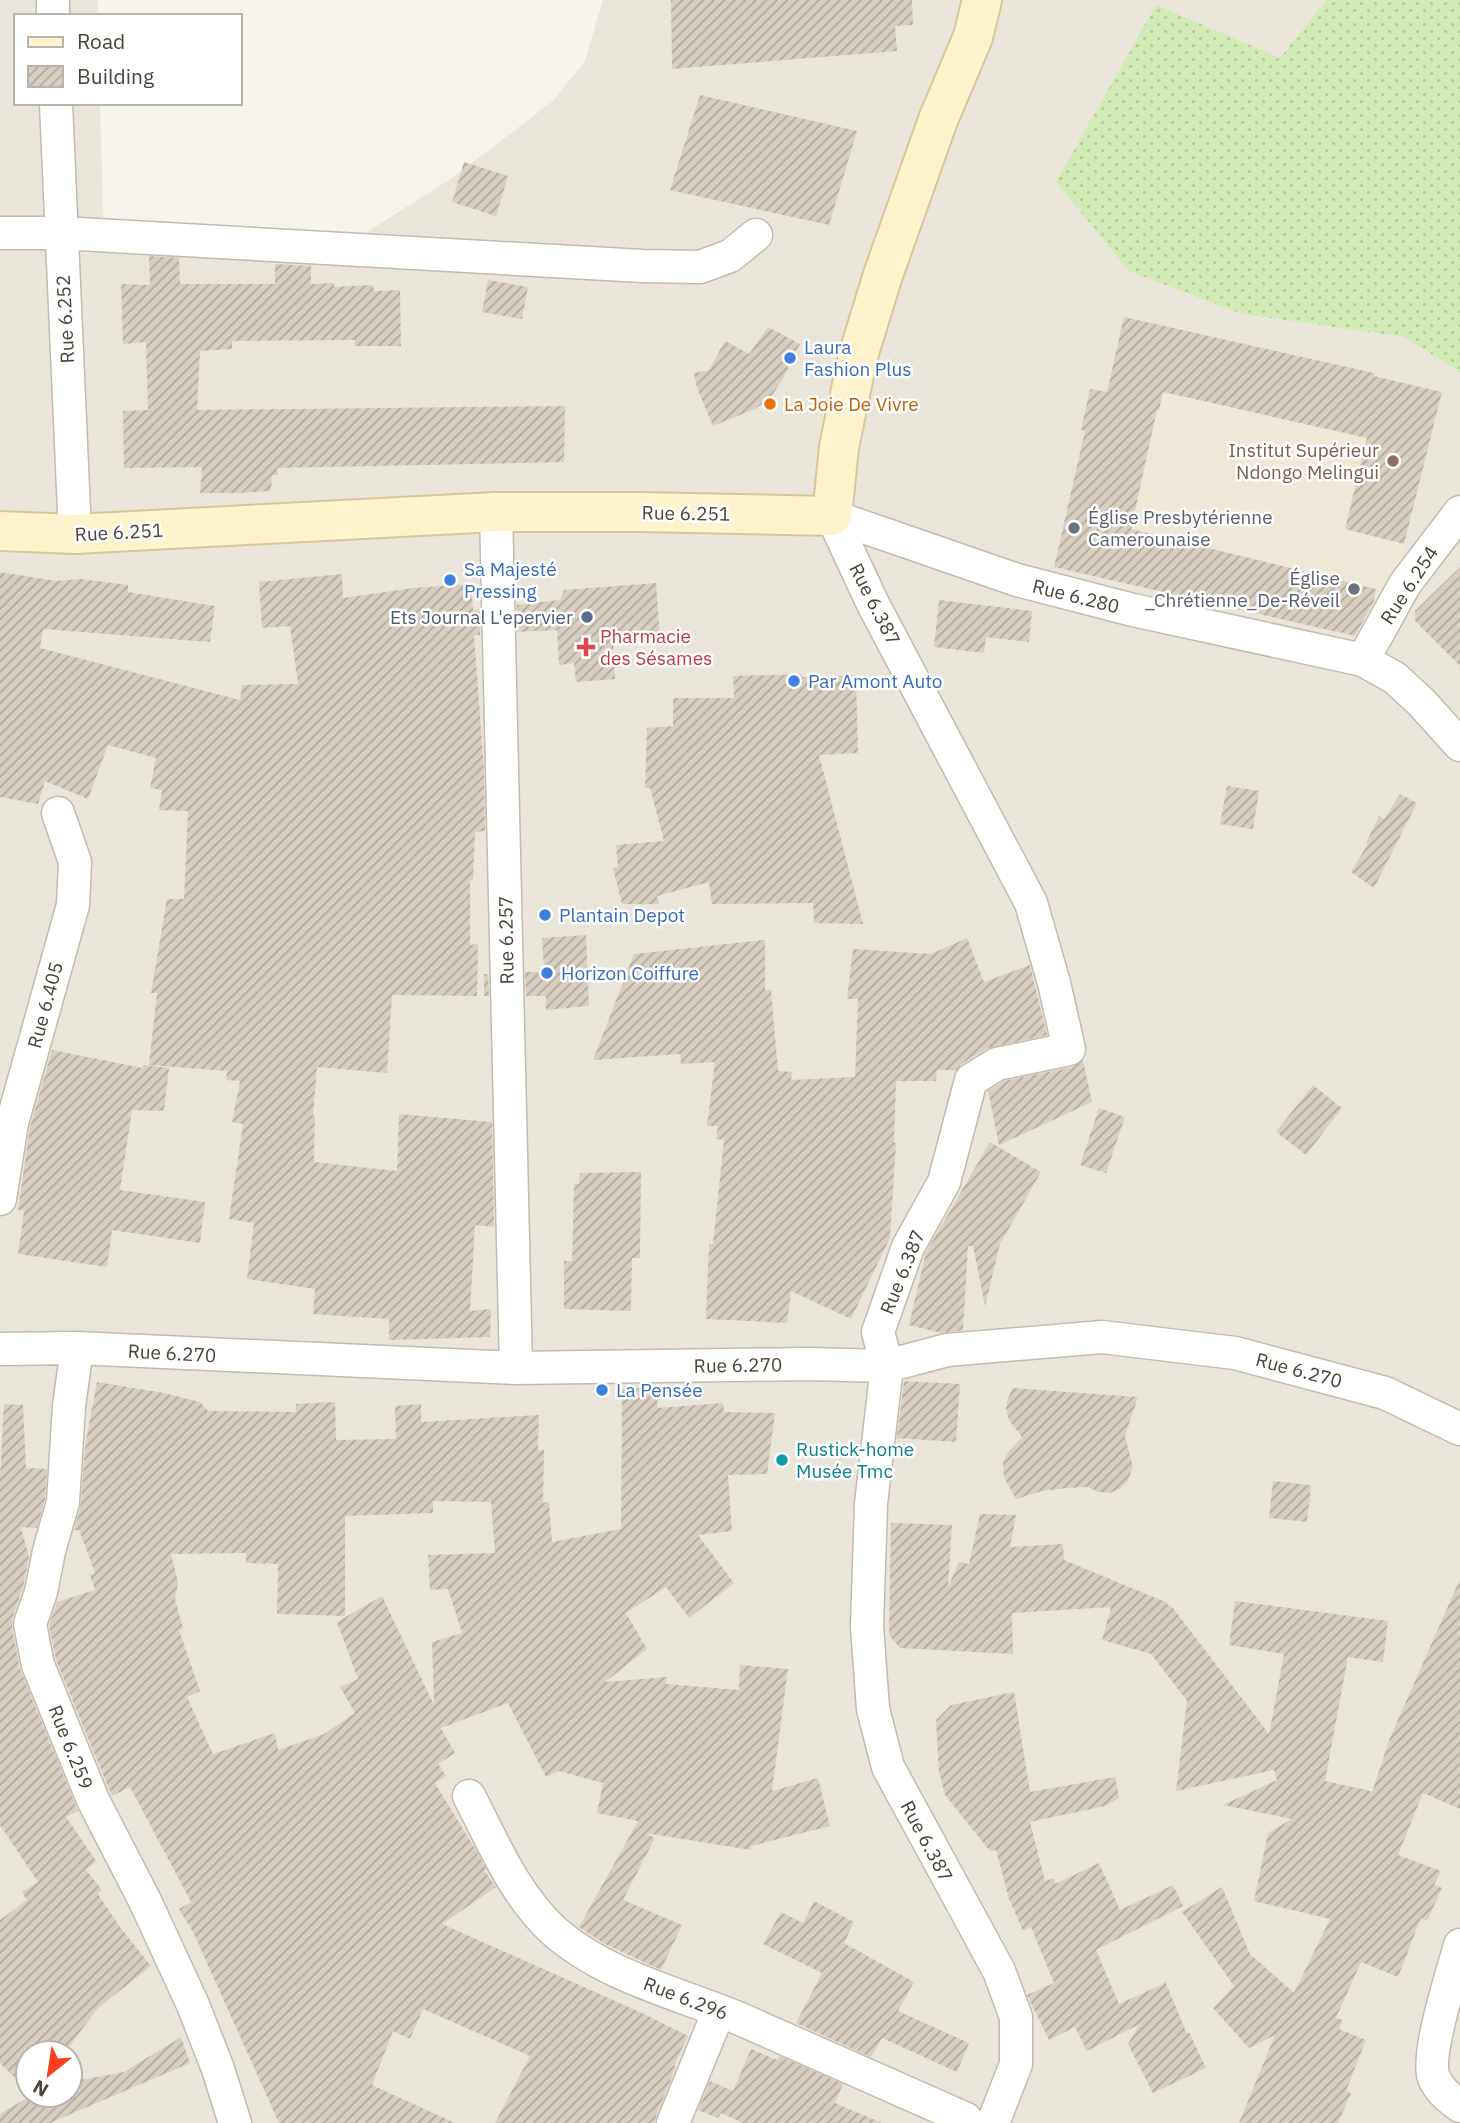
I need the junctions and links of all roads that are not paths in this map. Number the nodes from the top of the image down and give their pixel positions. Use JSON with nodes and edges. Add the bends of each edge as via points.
{"nodes":[{"id":1,"x":982,"y":0,"type":"edge"},
{"id":2,"x":57,"y":105,"type":"edge"},
{"id":3,"x":0,"y":233,"type":"edge"},
{"id":4,"x":61,"y":233,"type":"junction"},
{"id":5,"x":756,"y":235,"type":"dead end"},
{"id":6,"x":496,"y":512,"type":"junction"},
{"id":7,"x":1460,"y":512,"type":"edge"},
{"id":8,"x":832,"y":516,"type":"junction"},
{"id":9,"x":0,"y":531,"type":"edge"},
{"id":10,"x":75,"y":534,"type":"junction"},
{"id":11,"x":1363,"y":660,"type":"junction"},
{"id":12,"x":1460,"y":745,"type":"edge"},
{"id":13,"x":58,"y":813,"type":"dead end"},
{"id":14,"x":0,"y":1199,"type":"edge"},
{"id":15,"x":0,"y":1349,"type":"edge"},
{"id":16,"x":77,"y":1349,"type":"junction"},
{"id":17,"x":887,"y":1366,"type":"junction"},
{"id":18,"x":516,"y":1368,"type":"junction"},
{"id":19,"x":1460,"y":1429,"type":"edge"},
{"id":20,"x":468,"y":1796,"type":"dead end"},
{"id":21,"x":1460,"y":1945,"type":"edge"},
{"id":22,"x":719,"y":2011,"type":"junction"},
{"id":23,"x":1460,"y":2106,"type":"edge"},
{"id":24,"x":235,"y":2123,"type":"edge"},
{"id":25,"x":673,"y":2123,"type":"edge"},
{"id":26,"x":969,"y":2123,"type":"edge"},
{"id":27,"x":993,"y":2123,"type":"edge"}],
"edges":[{"from":1,"to":8,"type":"main road","via":[[973,37],[938,120],[858,356],[839,447]]},
{"from":2,"to":4,"type":"street","name":"Rue 6.252"},
{"from":3,"to":4,"type":"street"},
{"from":4,"to":5,"type":"street","via":[[700,267],[730,256]]},
{"from":4,"to":10,"type":"street","name":"Rue 6.252"},
{"from":6,"to":8,"type":"main road","name":"Rue 6.251"},
{"from":6,"to":10,"type":"main road","name":"Rue 6.251"},
{"from":6,"to":18,"type":"street","name":"Rue 6.257"},
{"from":7,"to":11,"type":"street","name":"Rue 6.254","via":[[1405,584]]},
{"from":8,"to":11,"type":"street","name":"Rue 6.280","via":[[1030,584]]},
{"from":8,"to":17,"type":"street","name":"Rue 6.387","via":[[873,604],[1031,903],[1069,1049],[997,1064],[971,1080],[944,1182],[908,1247],[878,1332]]},
{"from":9,"to":10,"type":"main road","name":"Rue 6.251"},
{"from":11,"to":12,"type":"street","name":"Rue 6.280","via":[[1395,678]]},
{"from":13,"to":14,"type":"street","name":"Rue 6.405","via":[[75,862],[72,905],[12,1123]]},
{"from":15,"to":16,"type":"street","name":"Rue 6.270"},
{"from":16,"to":18,"type":"street","name":"Rue 6.270"},
{"from":16,"to":24,"type":"street","name":"Rue 6.259","via":[[63,1502],[30,1624],[38,1665],[93,1800],[193,2005]]},
{"from":17,"to":18,"type":"street","name":"Rue 6.270"},
{"from":17,"to":19,"type":"street","name":"Rue 6.270","via":[[947,1350],[1102,1337],[1235,1353],[1385,1393]]},
{"from":17,"to":27,"type":"street","name":"Rue 6.387","via":[[872,1504],[867,1626],[873,1709],[888,1767],[999,1971],[1016,2017],[1016,2064]]},
{"from":20,"to":22,"type":"street","name":"Rue 6.296","via":[[519,1891],[552,1930],[585,1954],[662,1991]]},
{"from":21,"to":23,"type":"street","via":[[1434,2045],[1433,2076],[1445,2095]]},
{"from":22,"to":25,"type":"street"},
{"from":22,"to":26,"type":"street","name":"Rue 6.296"}]}
